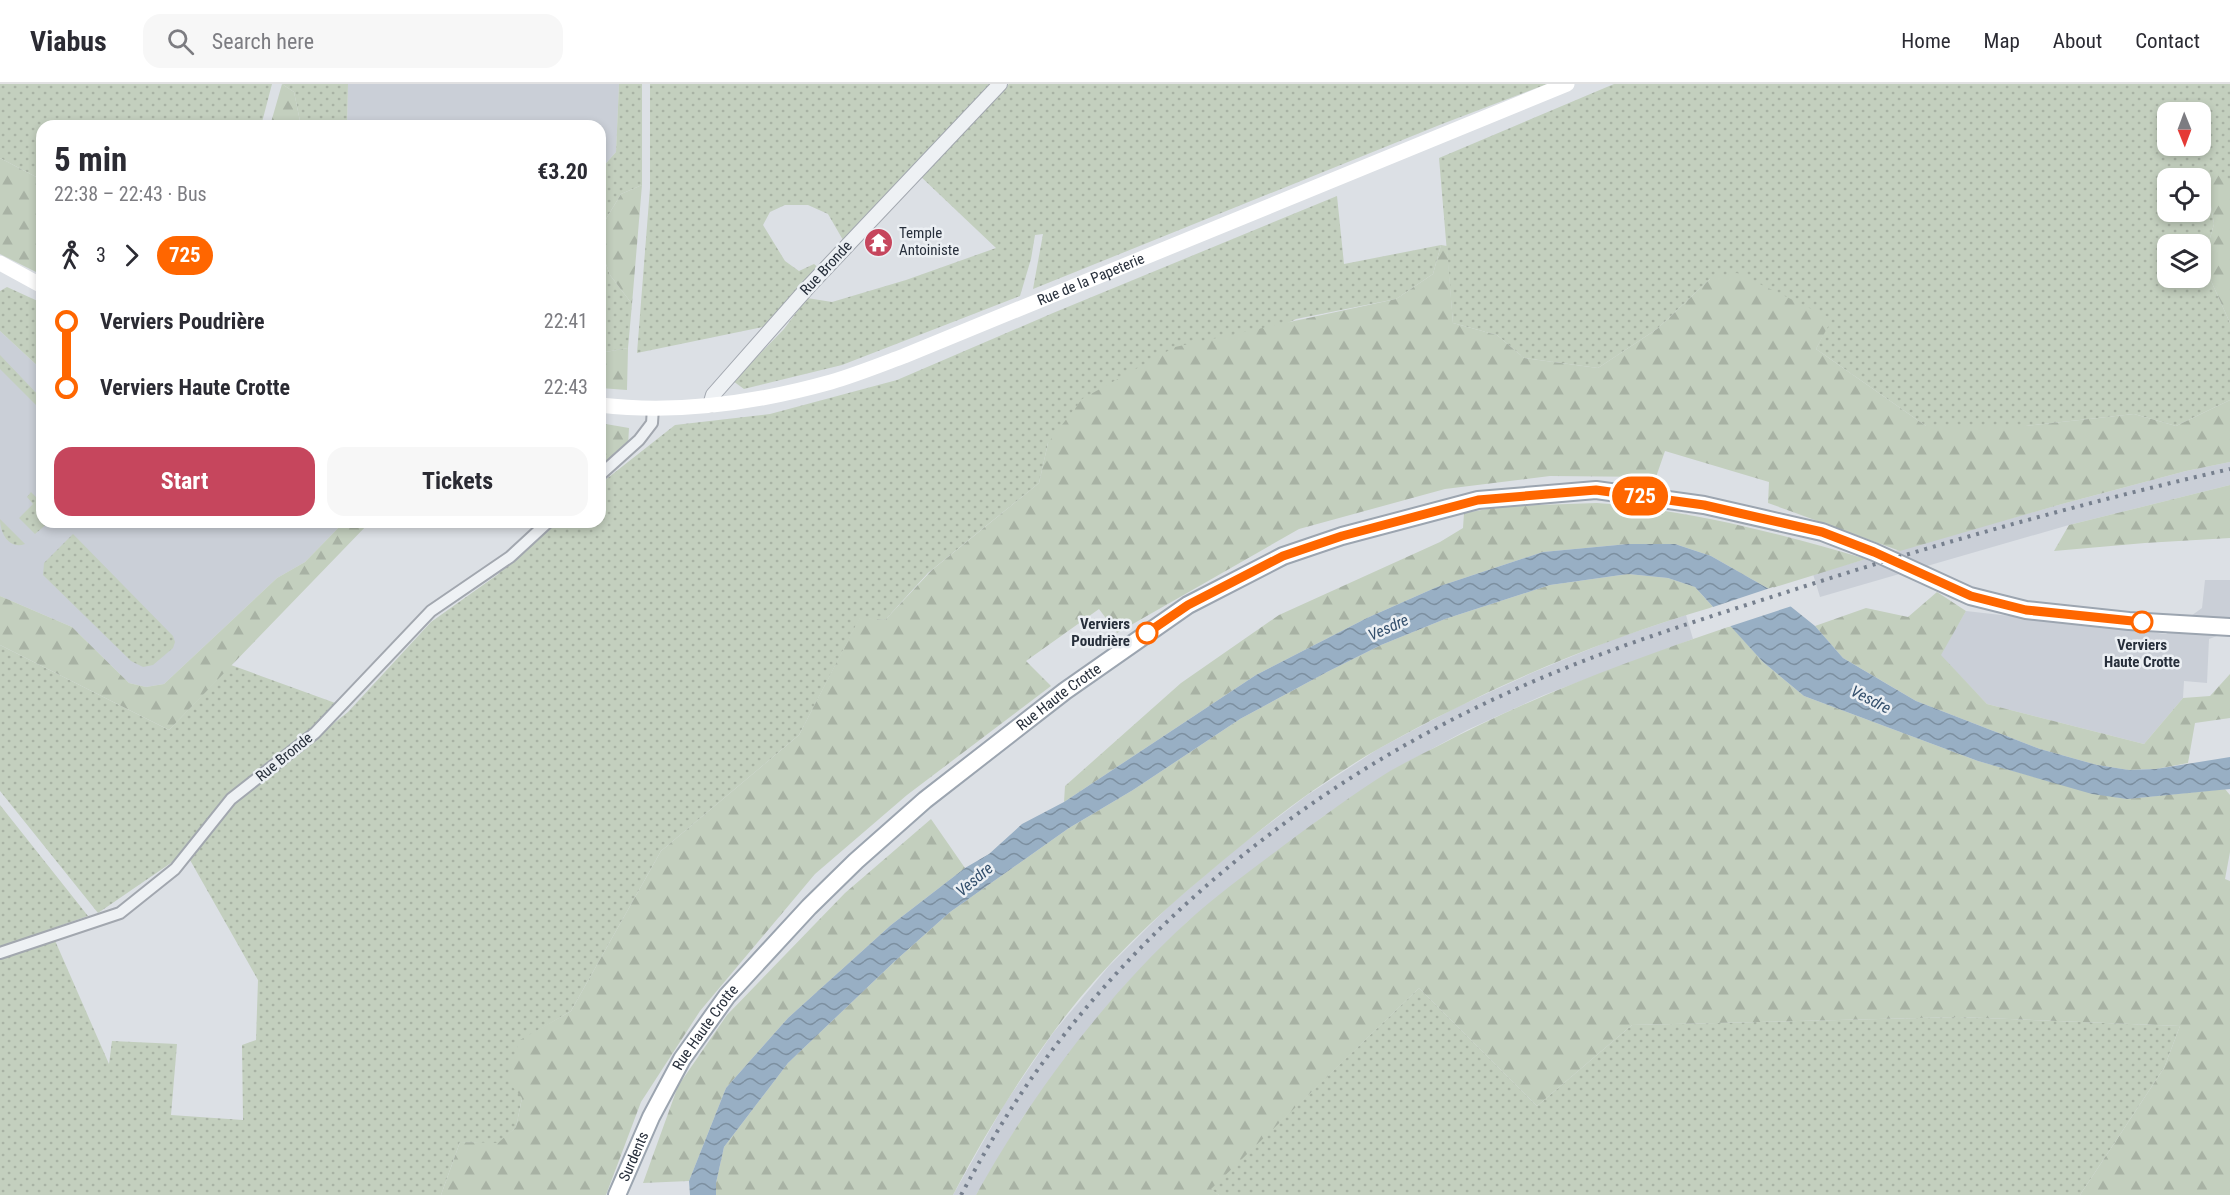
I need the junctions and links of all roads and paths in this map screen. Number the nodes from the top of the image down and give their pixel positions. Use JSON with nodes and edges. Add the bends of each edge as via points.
{"nodes":[{"id":1,"x":1000,"y":84,"type":"edge"},
{"id":2,"x":1567,"y":84,"type":"edge"},
{"id":3,"x":0,"y":264,"type":"edge"},
{"id":4,"x":36,"y":283,"type":"edge"},
{"id":5,"x":606,"y":405,"type":"edge"},
{"id":6,"x":710,"y":405,"type":"junction"},
{"id":7,"x":653,"y":408,"type":"junction"},
{"id":8,"x":606,"y":470,"type":"edge"},
{"id":9,"x":541,"y":528,"type":"edge"},
{"id":10,"x":2230,"y":627,"type":"edge"},
{"id":11,"x":0,"y":952,"type":"edge"},
{"id":12,"x":651,"y":1117,"type":"joint"},
{"id":13,"x":617,"y":1195,"type":"edge"}],
"edges":[{"from":1,"to":6,"type":"street","name":"Rue Bronde","via":[[803,293],[713,394]]},
{"from":2,"to":6,"type":"main road","name":"Rue de la Papeterie","via":[[904,356],[833,381],[758,399]]},
{"from":3,"to":4,"type":"main road"},
{"from":5,"to":7,"type":"main road","name":"Rue de la Papeterie"},
{"from":6,"to":7,"type":"main road","name":"Rue de la Papeterie"},
{"from":7,"to":8,"type":"street","via":[[652,423]]},
{"from":9,"to":11,"type":"street","name":"Rue Bronde","via":[[510,557],[431,611],[315,733],[231,799],[175,869],[120,913]]},
{"from":10,"to":12,"type":"main road","name":"Rue Haute Crotte","via":[[2026,610],[1971,596],[1822,532],[1704,505],[1596,490],[1478,500],[1342,536],[1283,556],[1188,605],[1065,691],[925,800],[809,907],[727,996],[682,1059]]},
{"from":12,"to":13,"type":"main road","name":"Surdents"}]}
